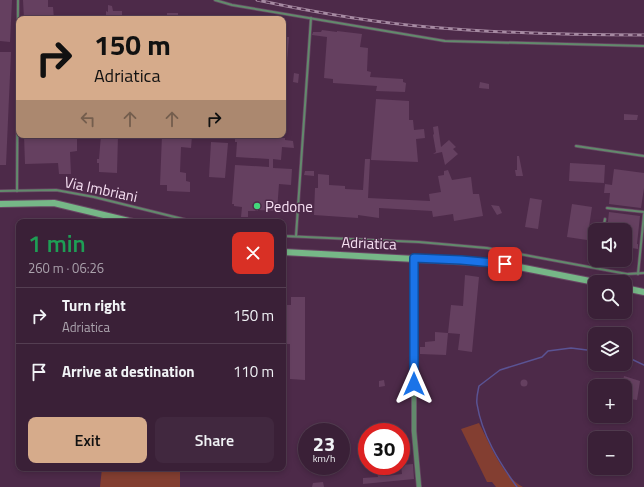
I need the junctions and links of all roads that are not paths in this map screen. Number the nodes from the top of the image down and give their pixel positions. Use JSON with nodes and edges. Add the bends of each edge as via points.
{"nodes":[{"id":1,"x":18,"y":0,"type":"edge"},
{"id":2,"x":215,"y":0,"type":"edge"},
{"id":3,"x":18,"y":16,"type":"edge"},
{"id":4,"x":311,"y":18,"type":"junction"},
{"id":5,"x":644,"y":46,"type":"edge"},
{"id":6,"x":17,"y":138,"type":"edge"},
{"id":7,"x":576,"y":146,"type":"dead end"},
{"id":8,"x":644,"y":156,"type":"edge"},
{"id":9,"x":0,"y":191,"type":"edge"},
{"id":10,"x":17,"y":191,"type":"junction"},
{"id":11,"x":0,"y":204,"type":"edge"},
{"id":12,"x":607,"y":208,"type":"dead end"},
{"id":13,"x":644,"y":213,"type":"edge"},
{"id":14,"x":121,"y":219,"type":"edge"},
{"id":15,"x":183,"y":219,"type":"edge"},
{"id":16,"x":604,"y":219,"type":"dead end"},
{"id":17,"x":604,"y":223,"type":"edge"},
{"id":18,"x":286,"y":236,"type":"edge"},
{"id":19,"x":296,"y":236,"type":"junction"},
{"id":20,"x":286,"y":252,"type":"edge"},
{"id":21,"x":414,"y":258,"type":"junction"},
{"id":22,"x":600,"y":269,"type":"joint"},
{"id":23,"x":644,"y":273,"type":"edge"},
{"id":24,"x":638,"y":274,"type":"junction"},
{"id":25,"x":588,"y":281,"type":"edge"},
{"id":26,"x":632,"y":289,"type":"edge"},
{"id":27,"x":644,"y":292,"type":"edge"},
{"id":28,"x":419,"y":487,"type":"edge"}],
"edges":[{"from":1,"to":3,"type":"lane"},
{"from":2,"to":4,"type":"lane"},
{"from":4,"to":5,"type":"lane","via":[[445,41]]},
{"from":4,"to":19,"type":"lane"},
{"from":6,"to":10,"type":"lane"},
{"from":7,"to":8,"type":"lane"},
{"from":9,"to":10,"type":"lane","name":"Via Imbriani"},
{"from":10,"to":15,"type":"lane","name":"Via Imbriani","via":[[56,190]]},
{"from":11,"to":14,"type":"main road","via":[[54,203]]},
{"from":12,"to":13,"type":"lane"},
{"from":13,"to":24,"type":"lane"},
{"from":16,"to":17,"type":"lane"},
{"from":18,"to":19,"type":"lane"},
{"from":19,"to":22,"type":"lane","via":[[487,248]]},
{"from":20,"to":21,"type":"main road","name":"Adriatica"},
{"from":21,"to":25,"type":"main road","name":"Adriatica","via":[[491,262]]},
{"from":21,"to":28,"type":"street","via":[[414,431]]},
{"from":22,"to":24,"type":"lane"},
{"from":23,"to":24,"type":"lane"},
{"from":26,"to":27,"type":"main road"}]}
